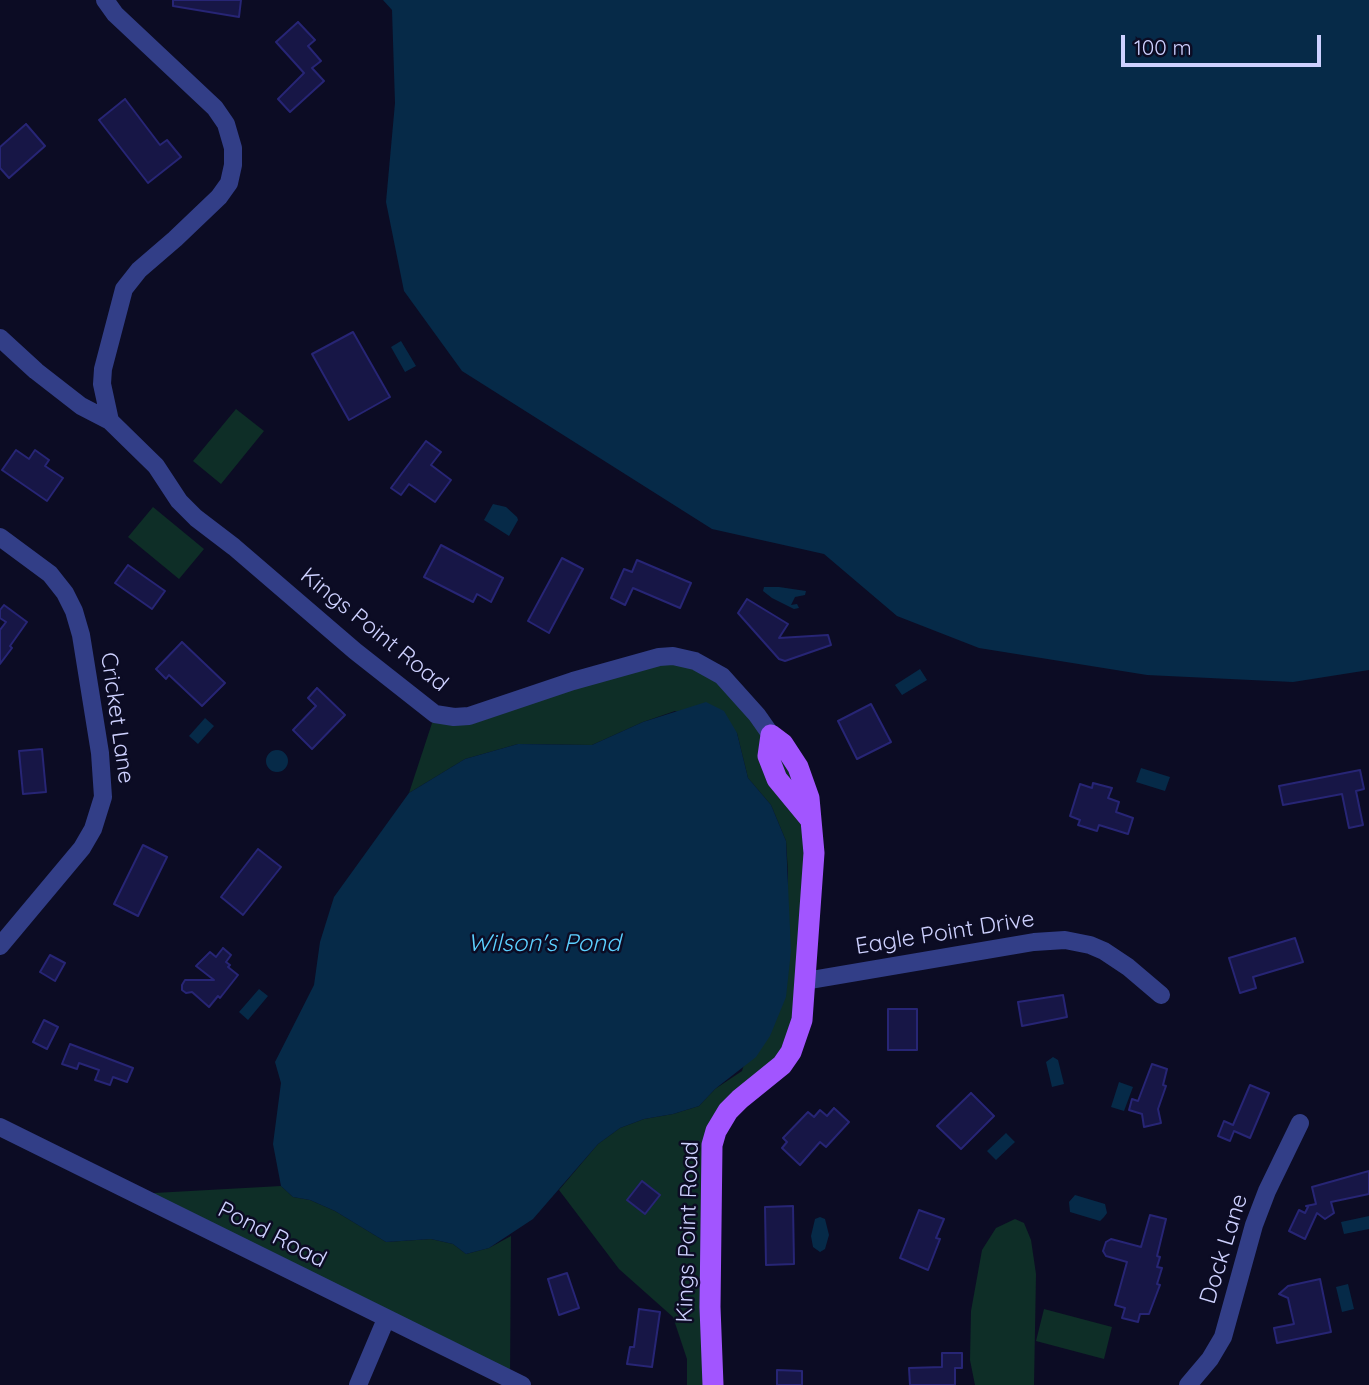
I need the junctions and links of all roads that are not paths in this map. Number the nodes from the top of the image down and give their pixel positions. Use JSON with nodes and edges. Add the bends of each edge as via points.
{"nodes":[{"id":1,"x":105,"y":0,"type":"edge"},
{"id":2,"x":0,"y":338,"type":"edge"},
{"id":3,"x":110,"y":421,"type":"junction"},
{"id":4,"x":0,"y":537,"type":"edge"},
{"id":5,"x":771,"y":735,"type":"joint"},
{"id":6,"x":0,"y":946,"type":"edge"},
{"id":7,"x":805,"y":981,"type":"junction"},
{"id":8,"x":1161,"y":995,"type":"dead end"},
{"id":9,"x":1300,"y":1123,"type":"dead end"},
{"id":10,"x":0,"y":1127,"type":"edge"},
{"id":11,"x":386,"y":1319,"type":"junction"},
{"id":12,"x":358,"y":1385,"type":"edge"},
{"id":13,"x":522,"y":1385,"type":"edge"},
{"id":14,"x":713,"y":1385,"type":"edge"},
{"id":15,"x":1188,"y":1385,"type":"edge"}],
"edges":[{"from":1,"to":3,"type":"street","via":[[215,108],[233,148],[229,183],[219,197],[124,289],[103,369]]},
{"from":2,"to":3,"type":"street","name":"Kings Point Road","via":[[80,406]]},
{"from":3,"to":5,"type":"street","name":"Kings Point Road","via":[[156,466],[196,518],[435,714],[469,716],[573,681],[673,656],[695,661],[722,676]]},
{"from":4,"to":6,"type":"street","name":"Cricket Lane","via":[[50,574],[74,611],[102,764],[103,797],[82,848]]},
{"from":5,"to":7,"type":"main road","name":"Kings Point Road","via":[[798,767],[809,798],[814,853]]},
{"from":7,"to":8,"type":"street","name":"Eagle Point Drive","via":[[1065,940],[1104,951]]},
{"from":7,"to":14,"type":"main road","name":"Kings Point Road","via":[[802,1020],[791,1052],[728,1111],[712,1145]]},
{"from":9,"to":15,"type":"street","name":"Dock Lane","via":[[1254,1225],[1223,1337]]},
{"from":10,"to":11,"type":"street","name":"Pond Road"},
{"from":11,"to":12,"type":"street"},
{"from":11,"to":13,"type":"street","name":"Pond Road"}]}
